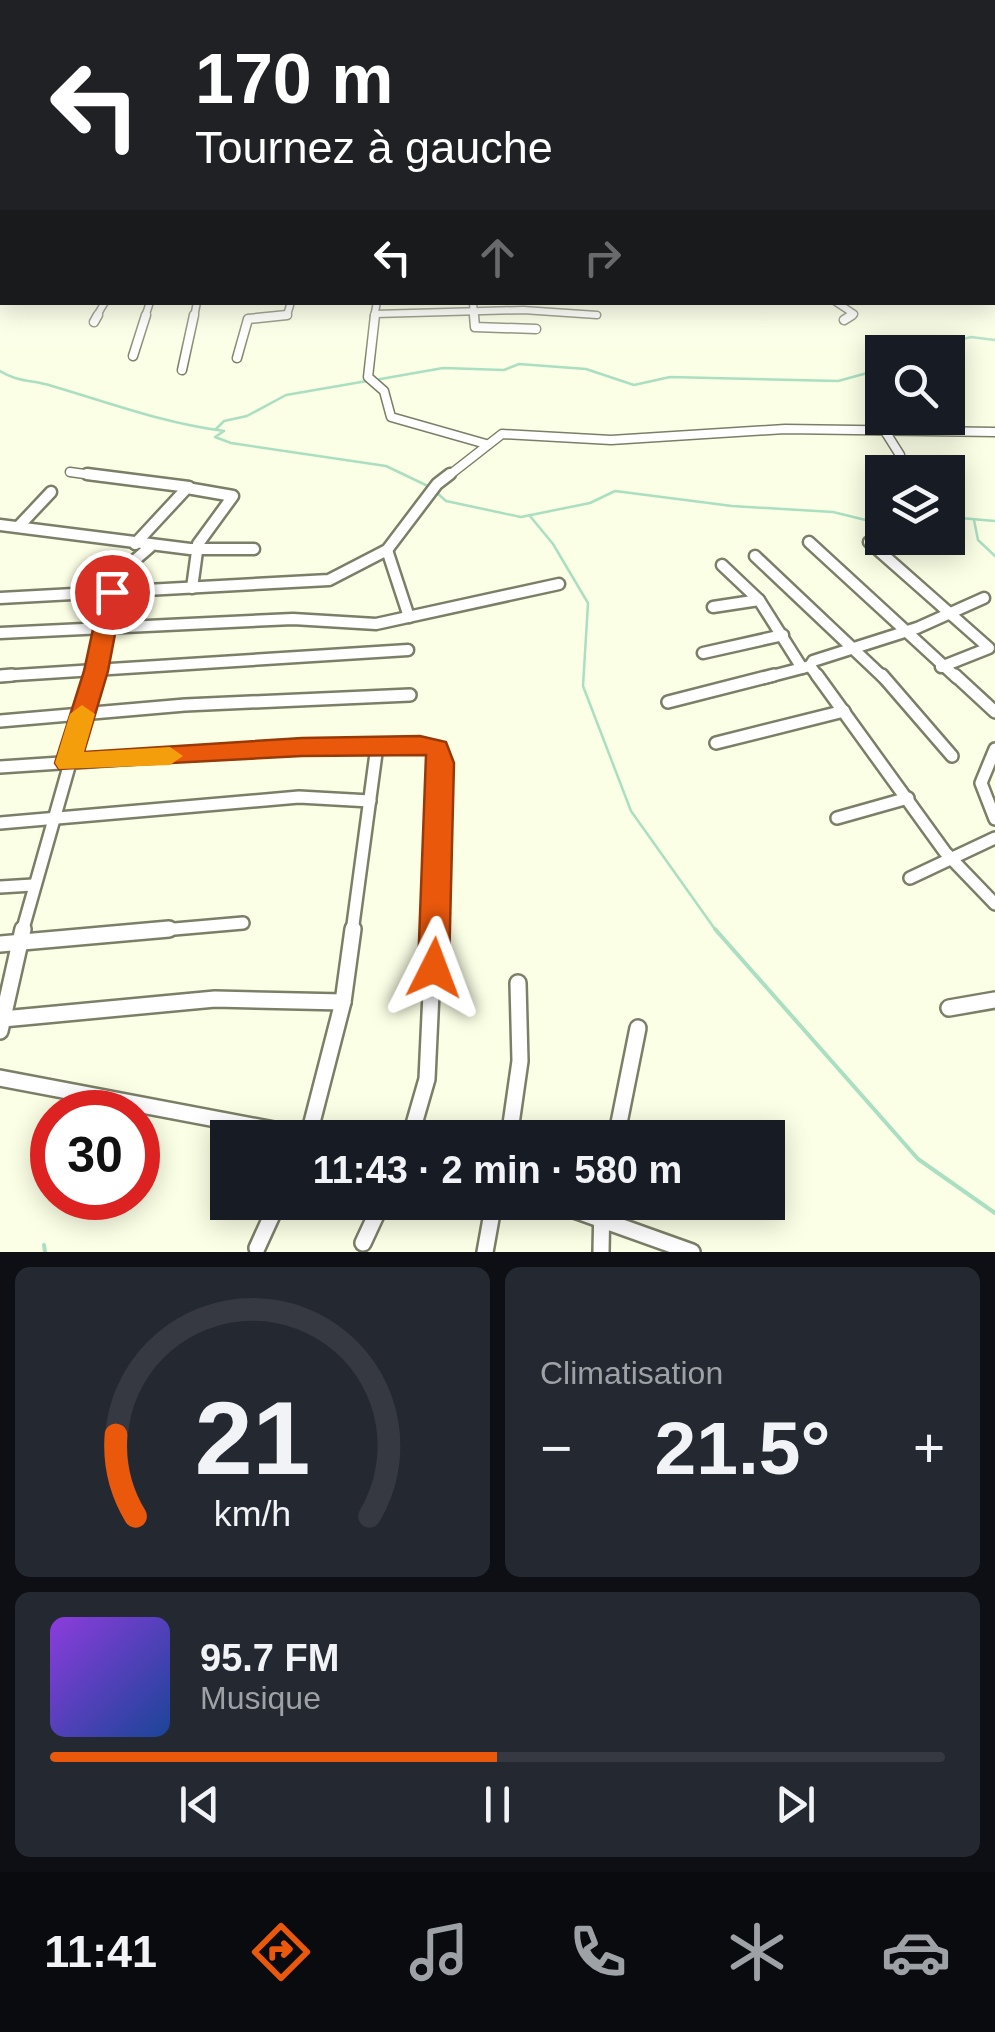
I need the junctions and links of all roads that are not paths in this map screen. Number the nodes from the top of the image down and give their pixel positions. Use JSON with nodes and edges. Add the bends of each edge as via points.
{"nodes":[{"id":1,"x":102,"y":305,"type":"edge"},
{"id":2,"x":149,"y":305,"type":"edge"},
{"id":3,"x":196,"y":305,"type":"edge"},
{"id":4,"x":291,"y":305,"type":"edge"},
{"id":5,"x":376,"y":305,"type":"edge"},
{"id":6,"x":840,"y":305,"type":"edge"},
{"id":7,"x":475,"y":307,"type":"edge"},
{"id":8,"x":376,"y":314,"type":"junction"},
{"id":9,"x":597,"y":316,"type":"dead end"},
{"id":10,"x":844,"y":320,"type":"dead end"},
{"id":11,"x":94,"y":322,"type":"dead end"},
{"id":12,"x":536,"y":329,"type":"dead end"},
{"id":13,"x":133,"y":356,"type":"dead end"},
{"id":14,"x":237,"y":358,"type":"dead end"},
{"id":15,"x":182,"y":370,"type":"dead end"},
{"id":16,"x":865,"y":429,"type":"edge"},
{"id":17,"x":965,"y":431,"type":"edge"},
{"id":18,"x":995,"y":432,"type":"edge"},
{"id":19,"x":887,"y":435,"type":"edge"},
{"id":20,"x":486,"y":444,"type":"junction"},
{"id":21,"x":900,"y":454,"type":"dead end"},
{"id":22,"x":70,"y":472,"type":"dead end"},
{"id":23,"x":190,"y":487,"type":"junction"},
{"id":24,"x":51,"y":492,"type":"dead end"},
{"id":25,"x":0,"y":525,"type":"edge"},
{"id":26,"x":19,"y":526,"type":"junction"},
{"id":27,"x":809,"y":542,"type":"dead end"},
{"id":28,"x":135,"y":544,"type":"junction"},
{"id":29,"x":150,"y":547,"type":"junction"},
{"id":30,"x":254,"y":549,"type":"dead end"},
{"id":31,"x":387,"y":550,"type":"junction"},
{"id":32,"x":196,"y":552,"type":"junction"},
{"id":33,"x":884,"y":555,"type":"edge"},
{"id":34,"x":755,"y":556,"type":"dead end"},
{"id":35,"x":722,"y":566,"type":"dead end"},
{"id":36,"x":560,"y":584,"type":"dead end"},
{"id":37,"x":192,"y":588,"type":"junction"},
{"id":38,"x":112,"y":592,"type":"junction"},
{"id":39,"x":0,"y":598,"type":"edge"},
{"id":40,"x":984,"y":598,"type":"dead end"},
{"id":41,"x":759,"y":600,"type":"junction"},
{"id":42,"x":713,"y":607,"type":"dead end"},
{"id":43,"x":952,"y":612,"type":"junction"},
{"id":44,"x":410,"y":617,"type":"junction"},
{"id":45,"x":106,"y":628,"type":"junction"},
{"id":46,"x":904,"y":632,"type":"junction"},
{"id":47,"x":0,"y":633,"type":"edge"},
{"id":48,"x":783,"y":634,"type":"junction"},
{"id":49,"x":408,"y":650,"type":"dead end"},
{"id":50,"x":855,"y":650,"type":"junction"},
{"id":51,"x":703,"y":653,"type":"dead end"},
{"id":52,"x":806,"y":667,"type":"junction"},
{"id":53,"x":941,"y":667,"type":"junction"},
{"id":54,"x":96,"y":671,"type":"junction"},
{"id":55,"x":0,"y":676,"type":"edge"},
{"id":56,"x":410,"y":694,"type":"dead end"},
{"id":57,"x":668,"y":702,"type":"dead end"},
{"id":58,"x":844,"y":712,"type":"junction"},
{"id":59,"x":995,"y":712,"type":"edge"},
{"id":60,"x":82,"y":714,"type":"junction"},
{"id":61,"x":0,"y":721,"type":"edge"},
{"id":62,"x":716,"y":743,"type":"dead end"},
{"id":63,"x":377,"y":746,"type":"junction"},
{"id":64,"x":995,"y":749,"type":"edge"},
{"id":65,"x":952,"y":756,"type":"dead end"},
{"id":66,"x":68,"y":763,"type":"junction"},
{"id":67,"x":0,"y":767,"type":"edge"},
{"id":68,"x":908,"y":798,"type":"junction"},
{"id":69,"x":370,"y":801,"type":"junction"},
{"id":70,"x":837,"y":818,"type":"dead end"},
{"id":71,"x":995,"y":818,"type":"edge"},
{"id":72,"x":53,"y":820,"type":"junction"},
{"id":73,"x":0,"y":823,"type":"edge"},
{"id":74,"x":995,"y":838,"type":"edge"},
{"id":75,"x":953,"y":862,"type":"junction"},
{"id":76,"x":910,"y":878,"type":"dead end"},
{"id":77,"x":34,"y":886,"type":"junction"},
{"id":78,"x":0,"y":887,"type":"edge"},
{"id":79,"x":995,"y":904,"type":"edge"},
{"id":80,"x":243,"y":922,"type":"dead end"},
{"id":81,"x":21,"y":942,"type":"junction"},
{"id":82,"x":0,"y":944,"type":"edge"},
{"id":83,"x":518,"y":983,"type":"dead end"},
{"id":84,"x":995,"y":1000,"type":"edge"},
{"id":85,"x":343,"y":1002,"type":"junction"},
{"id":86,"x":950,"y":1008,"type":"dead end"},
{"id":87,"x":1,"y":1026,"type":"edge"},
{"id":88,"x":638,"y":1028,"type":"dead end"},
{"id":89,"x":0,"y":1078,"type":"edge"},
{"id":90,"x":214,"y":1120,"type":"edge"},
{"id":91,"x":315,"y":1120,"type":"edge"},
{"id":92,"x":415,"y":1120,"type":"edge"},
{"id":93,"x":513,"y":1120,"type":"edge"},
{"id":94,"x":620,"y":1120,"type":"edge"},
{"id":95,"x":270,"y":1220,"type":"edge"},
{"id":96,"x":373,"y":1220,"type":"edge"},
{"id":97,"x":491,"y":1220,"type":"edge"},
{"id":98,"x":601,"y":1220,"type":"edge"},
{"id":99,"x":624,"y":1220,"type":"edge"},
{"id":100,"x":363,"y":1242,"type":"dead end"},
{"id":101,"x":257,"y":1248,"type":"dead end"},
{"id":102,"x":485,"y":1252,"type":"edge"},
{"id":103,"x":601,"y":1252,"type":"edge"},
{"id":104,"x":692,"y":1252,"type":"edge"}],
"edges":[{"from":1,"to":11,"type":"street"},
{"from":2,"to":13,"type":"street"},
{"from":3,"to":15,"type":"street"},
{"from":4,"to":14,"type":"street","via":[[290,314],[248,319]]},
{"from":5,"to":8,"type":"street"},
{"from":6,"to":10,"type":"street","via":[[854,314]]},
{"from":7,"to":8,"type":"street"},
{"from":7,"to":9,"type":"street"},
{"from":7,"to":12,"type":"street","via":[[475,328]]},
{"from":8,"to":20,"type":"street","via":[[368,377],[384,391],[391,417]]},
{"from":16,"to":20,"type":"street","via":[[611,440],[507,434]]},
{"from":17,"to":18,"type":"street"},
{"from":19,"to":21,"type":"street"},
{"from":20,"to":31,"type":"street","via":[[436,484]]},
{"from":22,"to":23,"type":"street"},
{"from":23,"to":28,"type":"street"},
{"from":23,"to":32,"type":"street","via":[[234,496]]},
{"from":24,"to":26,"type":"street"},
{"from":25,"to":26,"type":"street"},
{"from":26,"to":28,"type":"street"},
{"from":27,"to":46,"type":"street"},
{"from":28,"to":29,"type":"street"},
{"from":29,"to":32,"type":"street"},
{"from":29,"to":38,"type":"street","via":[[107,584]]},
{"from":30,"to":32,"type":"street"},
{"from":31,"to":37,"type":"street","via":[[321,582]]},
{"from":31,"to":44,"type":"street"},
{"from":32,"to":37,"type":"street"},
{"from":33,"to":43,"type":"street"},
{"from":34,"to":50,"type":"street"},
{"from":35,"to":41,"type":"street"},
{"from":36,"to":44,"type":"street"},
{"from":37,"to":38,"type":"street"},
{"from":38,"to":39,"type":"street"},
{"from":38,"to":45,"type":"street"},
{"from":40,"to":43,"type":"street"},
{"from":41,"to":42,"type":"street"},
{"from":41,"to":48,"type":"street"},
{"from":43,"to":46,"type":"street"},
{"from":43,"to":53,"type":"street","via":[[989,648]]},
{"from":44,"to":45,"type":"street","via":[[362,625],[294,619]]},
{"from":45,"to":47,"type":"street"},
{"from":45,"to":54,"type":"street"},
{"from":46,"to":50,"type":"street"},
{"from":46,"to":53,"type":"street"},
{"from":48,"to":51,"type":"street"},
{"from":48,"to":52,"type":"street"},
{"from":49,"to":54,"type":"street"},
{"from":50,"to":52,"type":"street"},
{"from":50,"to":65,"type":"street"},
{"from":52,"to":57,"type":"street"},
{"from":52,"to":58,"type":"street"},
{"from":53,"to":59,"type":"street"},
{"from":54,"to":55,"type":"street"},
{"from":54,"to":60,"type":"street"},
{"from":56,"to":60,"type":"street"},
{"from":58,"to":62,"type":"street"},
{"from":58,"to":68,"type":"street"},
{"from":60,"to":61,"type":"street"},
{"from":60,"to":66,"type":"street"},
{"from":63,"to":66,"type":"street"},
{"from":63,"to":69,"type":"street"},
{"from":63,"to":92,"type":"street","via":[[428,745],[441,755],[427,1079]]},
{"from":64,"to":71,"type":"street","via":[[978,784],[980,800]]},
{"from":66,"to":67,"type":"street"},
{"from":66,"to":72,"type":"street"},
{"from":68,"to":70,"type":"street"},
{"from":68,"to":75,"type":"street"},
{"from":69,"to":72,"type":"street","via":[[298,797]]},
{"from":69,"to":85,"type":"street"},
{"from":72,"to":73,"type":"street"},
{"from":72,"to":77,"type":"street"},
{"from":74,"to":75,"type":"street"},
{"from":75,"to":76,"type":"street"},
{"from":75,"to":79,"type":"street"},
{"from":77,"to":78,"type":"street"},
{"from":77,"to":81,"type":"street"},
{"from":80,"to":81,"type":"street"},
{"from":81,"to":82,"type":"street"},
{"from":81,"to":87,"type":"street"},
{"from":83,"to":93,"type":"street","via":[[522,1044]]},
{"from":84,"to":86,"type":"street"},
{"from":85,"to":87,"type":"street","via":[[214,999]]},
{"from":85,"to":91,"type":"street"},
{"from":88,"to":94,"type":"street"},
{"from":89,"to":90,"type":"street"},
{"from":95,"to":101,"type":"street"},
{"from":96,"to":100,"type":"street"},
{"from":97,"to":102,"type":"street"},
{"from":98,"to":103,"type":"street"},
{"from":99,"to":104,"type":"street"}]}
